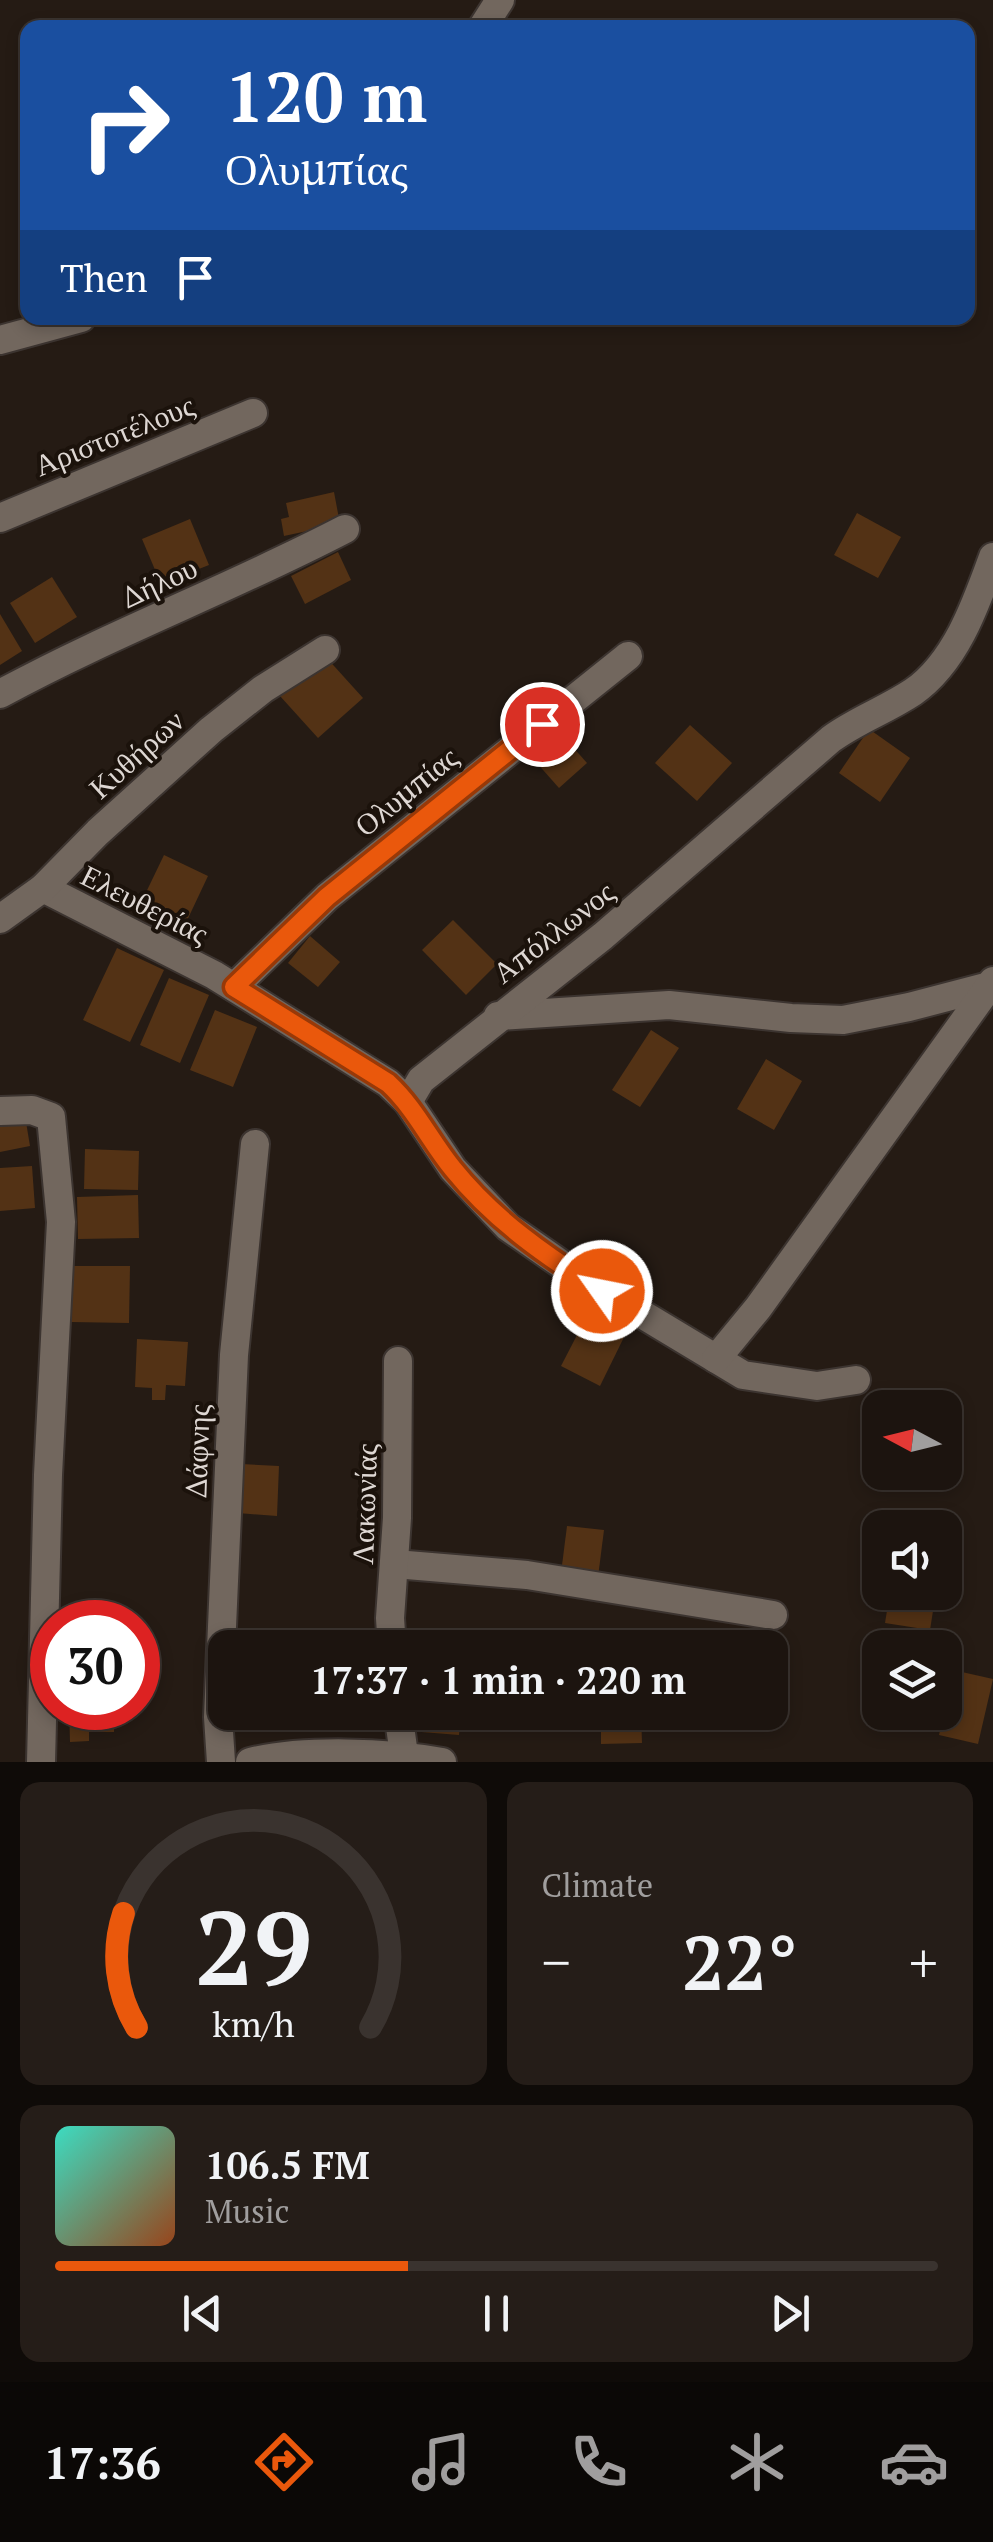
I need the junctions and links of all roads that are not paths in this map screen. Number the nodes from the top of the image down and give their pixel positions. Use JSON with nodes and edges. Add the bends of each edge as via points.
{"nodes":[{"id":1,"x":55,"y":325,"type":"edge"},
{"id":2,"x":0,"y":340,"type":"edge"},
{"id":3,"x":253,"y":413,"type":"dead end"},
{"id":4,"x":0,"y":518,"type":"edge"},
{"id":5,"x":345,"y":529,"type":"dead end"},
{"id":6,"x":993,"y":557,"type":"edge"},
{"id":7,"x":325,"y":650,"type":"dead end"},
{"id":8,"x":628,"y":656,"type":"dead end"},
{"id":9,"x":0,"y":694,"type":"edge"},
{"id":10,"x":43,"y":888,"type":"junction"},
{"id":11,"x":0,"y":919,"type":"edge"},
{"id":12,"x":992,"y":984,"type":"edge"},
{"id":13,"x":234,"y":987,"type":"junction"},
{"id":14,"x":498,"y":1016,"type":"junction"},
{"id":15,"x":408,"y":1102,"type":"junction"},
{"id":16,"x":0,"y":1111,"type":"edge"},
{"id":17,"x":254,"y":1144,"type":"dead end"},
{"id":18,"x":716,"y":1358,"type":"junction"},
{"id":19,"x":398,"y":1361,"type":"dead end"},
{"id":20,"x":856,"y":1380,"type":"dead end"},
{"id":21,"x":396,"y":1564,"type":"junction"},
{"id":22,"x":773,"y":1615,"type":"dead end"},
{"id":23,"x":391,"y":1630,"type":"edge"},
{"id":24,"x":401,"y":1730,"type":"edge"},
{"id":25,"x":404,"y":1755,"type":"junction"},
{"id":26,"x":41,"y":1762,"type":"edge"},
{"id":27,"x":221,"y":1762,"type":"edge"},
{"id":28,"x":250,"y":1762,"type":"edge"},
{"id":29,"x":442,"y":1762,"type":"edge"}],
"edges":[{"from":1,"to":2,"type":"street"},
{"from":3,"to":4,"type":"street","name":"Αριστοτέλους"},
{"from":5,"to":9,"type":"street","name":"Δήλου"},
{"from":6,"to":14,"type":"street","name":"Απόλλωνος","via":[[964,630],[916,690],[854,722],[603,936]]},
{"from":7,"to":10,"type":"street","name":"Κυθήρων","via":[[211,730]]},
{"from":8,"to":13,"type":"street","name":"Ολυμπίας","via":[[327,897]]},
{"from":10,"to":11,"type":"street","name":"Κυθήρων"},
{"from":10,"to":13,"type":"street","name":"Ελευθερίας"},
{"from":12,"to":14,"type":"street","name":"Απόλλωνος","via":[[842,1020],[668,1005]]},
{"from":12,"to":18,"type":"street"},
{"from":13,"to":15,"type":"street","name":"Ελευθερίας"},
{"from":14,"to":15,"type":"street","via":[[421,1080]]},
{"from":15,"to":18,"type":"street","name":"Ελευθερίας","via":[[453,1169],[508,1227]]},
{"from":16,"to":26,"type":"street","via":[[51,1117],[61,1222]]},
{"from":17,"to":27,"type":"street","name":"Δάφνης","via":[[234,1354]]},
{"from":18,"to":20,"type":"street","name":"Ελευθερίας","via":[[743,1375],[816,1386]]},
{"from":19,"to":21,"type":"street","name":"Λακωνίας"},
{"from":21,"to":22,"type":"street","via":[[527,1575]]},
{"from":21,"to":23,"type":"street","name":"Λακωνίας"},
{"from":24,"to":25,"type":"street"},
{"from":25,"to":28,"type":"street"},
{"from":25,"to":29,"type":"street"}]}
